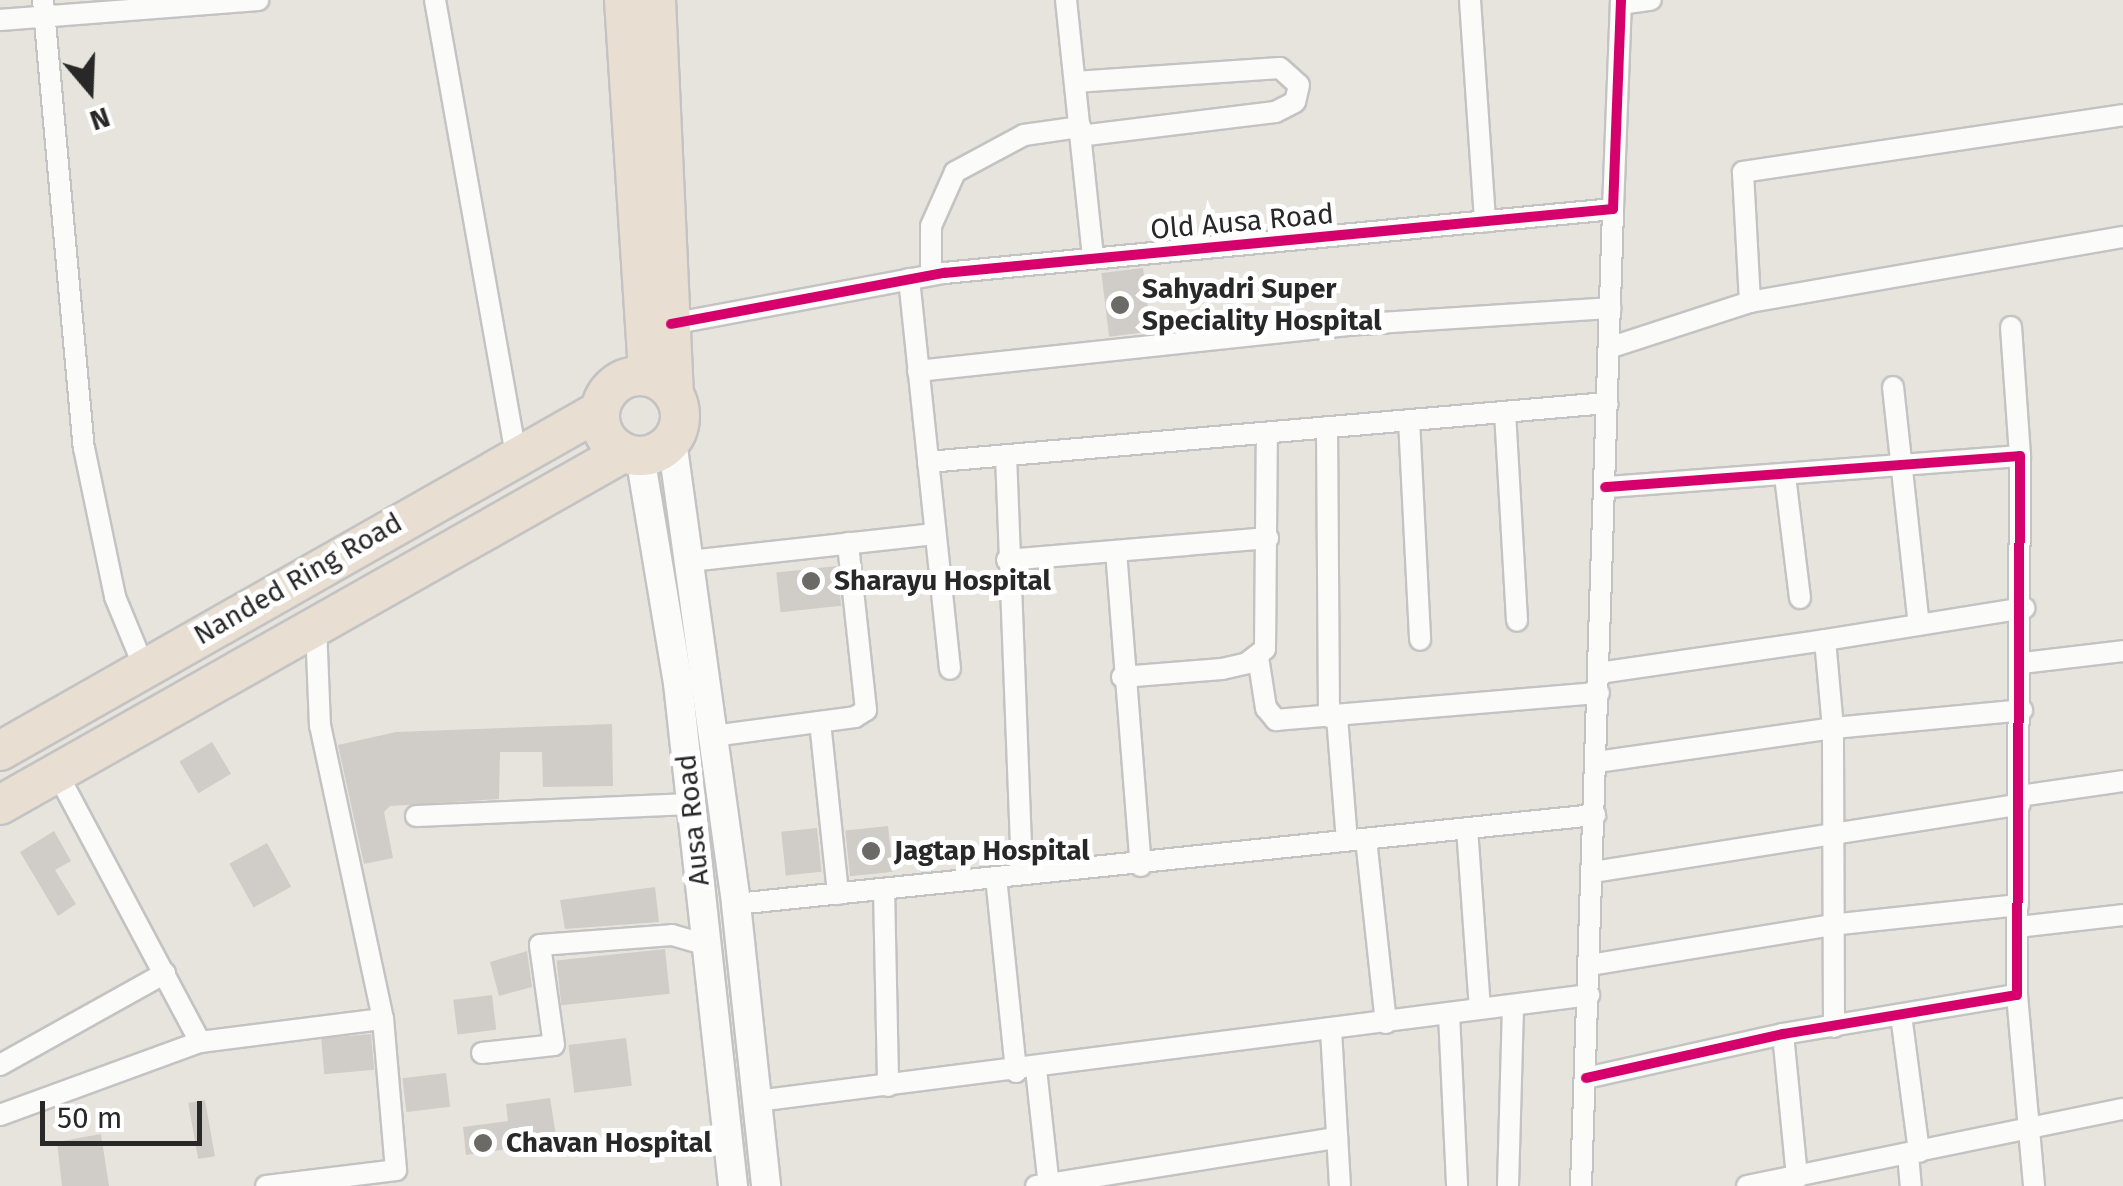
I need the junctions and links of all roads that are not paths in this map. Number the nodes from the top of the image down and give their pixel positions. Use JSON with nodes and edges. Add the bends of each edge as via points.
{"nodes":[{"id":1,"x":258,"y":0,"type":"edge"},
{"id":2,"x":435,"y":0,"type":"edge"},
{"id":3,"x":624,"y":0,"type":"edge"},
{"id":4,"x":656,"y":0,"type":"edge"},
{"id":5,"x":1066,"y":0,"type":"edge"},
{"id":6,"x":1470,"y":0,"type":"edge"},
{"id":7,"x":1651,"y":0,"type":"edge"},
{"id":8,"x":1621,"y":2,"type":"edge"},
{"id":9,"x":44,"y":7,"type":"edge"},
{"id":10,"x":0,"y":20,"type":"edge"},
{"id":11,"x":1075,"y":82,"type":"junction"},
{"id":12,"x":2123,"y":115,"type":"edge"},
{"id":13,"x":1080,"y":132,"type":"junction"},
{"id":14,"x":1613,"y":209,"type":"junction"},
{"id":15,"x":1485,"y":222,"type":"junction"},
{"id":16,"x":2123,"y":238,"type":"edge"},
{"id":17,"x":1093,"y":258,"type":"junction"},
{"id":18,"x":931,"y":275,"type":"junction"},
{"id":19,"x":909,"y":279,"type":"junction"},
{"id":20,"x":1750,"y":302,"type":"junction"},
{"id":21,"x":1610,"y":308,"type":"junction"},
{"id":22,"x":671,"y":324,"type":"junction"},
{"id":23,"x":2011,"y":327,"type":"dead end"},
{"id":24,"x":1609,"y":348,"type":"junction"},
{"id":25,"x":918,"y":371,"type":"junction"},
{"id":26,"x":661,"y":384,"type":"junction"},
{"id":27,"x":1893,"y":386,"type":"dead end"},
{"id":28,"x":1608,"y":403,"type":"junction"},
{"id":29,"x":599,"y":411,"type":"junction"},
{"id":30,"x":1505,"y":412,"type":"junction"},
{"id":31,"x":1409,"y":420,"type":"junction"},
{"id":32,"x":1327,"y":427,"type":"junction"},
{"id":33,"x":1267,"y":432,"type":"junction"},
{"id":34,"x":645,"y":450,"type":"junction"},
{"id":35,"x":1006,"y":455,"type":"junction"},
{"id":36,"x":2020,"y":456,"type":"junction"},
{"id":37,"x":516,"y":457,"type":"junction"},
{"id":38,"x":928,"y":462,"type":"junction"},
{"id":39,"x":1902,"y":468,"type":"junction"},
{"id":40,"x":1785,"y":476,"type":"junction"},
{"id":41,"x":1605,"y":487,"type":"junction"},
{"id":42,"x":936,"y":534,"type":"junction"},
{"id":43,"x":1268,"y":538,"type":"junction"},
{"id":44,"x":848,"y":544,"type":"junction"},
{"id":45,"x":1116,"y":551,"type":"junction"},
{"id":46,"x":1007,"y":560,"type":"junction"},
{"id":47,"x":690,"y":561,"type":"junction"},
{"id":48,"x":1800,"y":598,"type":"dead end"},
{"id":49,"x":2024,"y":608,"type":"junction"},
{"id":50,"x":1517,"y":621,"type":"dead end"},
{"id":51,"x":1919,"y":625,"type":"junction"},
{"id":52,"x":316,"y":628,"type":"junction"},
{"id":53,"x":1420,"y":640,"type":"dead end"},
{"id":54,"x":1825,"y":640,"type":"junction"},
{"id":55,"x":2123,"y":651,"type":"edge"},
{"id":56,"x":1258,"y":657,"type":"junction"},
{"id":57,"x":2023,"y":663,"type":"junction"},
{"id":58,"x":144,"y":667,"type":"junction"},
{"id":59,"x":950,"y":669,"type":"dead end"},
{"id":60,"x":1122,"y":677,"type":"junction"},
{"id":61,"x":1599,"y":683,"type":"junction"},
{"id":62,"x":2022,"y":710,"type":"junction"},
{"id":63,"x":1333,"y":717,"type":"junction"},
{"id":64,"x":820,"y":722,"type":"junction"},
{"id":65,"x":1833,"y":728,"type":"junction"},
{"id":66,"x":714,"y":736,"type":"junction"},
{"id":67,"x":0,"y":751,"type":"edge"},
{"id":68,"x":1597,"y":762,"type":"junction"},
{"id":69,"x":56,"y":771,"type":"junction"},
{"id":70,"x":2123,"y":781,"type":"edge"},
{"id":71,"x":2020,"y":800,"type":"junction"},
{"id":72,"x":691,"y":804,"type":"junction"},
{"id":73,"x":0,"y":805,"type":"edge"},
{"id":74,"x":1595,"y":815,"type":"junction"},
{"id":75,"x":416,"y":816,"type":"dead end"},
{"id":76,"x":1468,"y":828,"type":"junction"},
{"id":77,"x":1834,"y":835,"type":"junction"},
{"id":78,"x":1356,"y":840,"type":"junction"},
{"id":79,"x":1141,"y":866,"type":"junction"},
{"id":80,"x":1593,"y":872,"type":"junction"},
{"id":81,"x":1022,"y":874,"type":"junction"},
{"id":82,"x":996,"y":877,"type":"junction"},
{"id":83,"x":884,"y":888,"type":"junction"},
{"id":84,"x":838,"y":894,"type":"junction"},
{"id":85,"x":736,"y":904,"type":"junction"},
{"id":86,"x":2018,"y":905,"type":"junction"},
{"id":87,"x":2123,"y":916,"type":"edge"},
{"id":88,"x":1831,"y":925,"type":"junction"},
{"id":89,"x":2018,"y":927,"type":"junction"},
{"id":90,"x":706,"y":945,"type":"junction"},
{"id":91,"x":1590,"y":965,"type":"junction"},
{"id":92,"x":165,"y":973,"type":"junction"},
{"id":93,"x":1589,"y":995,"type":"junction"},
{"id":94,"x":2017,"y":995,"type":"junction"},
{"id":95,"x":1514,"y":1005,"type":"junction"},
{"id":96,"x":1480,"y":1010,"type":"junction"},
{"id":97,"x":1449,"y":1014,"type":"junction"},
{"id":98,"x":1901,"y":1015,"type":"junction"},
{"id":99,"x":383,"y":1019,"type":"junction"},
{"id":100,"x":1386,"y":1022,"type":"junction"},
{"id":101,"x":1834,"y":1028,"type":"junction"},
{"id":102,"x":1331,"y":1030,"type":"junction"},
{"id":103,"x":1783,"y":1034,"type":"junction"},
{"id":104,"x":200,"y":1042,"type":"junction"},
{"id":105,"x":482,"y":1053,"type":"dead end"},
{"id":106,"x":0,"y":1065,"type":"edge"},
{"id":107,"x":1026,"y":1070,"type":"junction"},
{"id":108,"x":1586,"y":1078,"type":"junction"},
{"id":109,"x":888,"y":1086,"type":"junction"},
{"id":110,"x":757,"y":1101,"type":"junction"},
{"id":111,"x":2123,"y":1109,"type":"edge"},
{"id":112,"x":0,"y":1115,"type":"edge"},
{"id":113,"x":2030,"y":1128,"type":"junction"},
{"id":114,"x":1337,"y":1138,"type":"junction"},
{"id":115,"x":1914,"y":1153,"type":"junction"},
{"id":116,"x":397,"y":1178,"type":"edge"},
{"id":117,"x":1797,"y":1178,"type":"junction"},
{"id":118,"x":1836,"y":1178,"type":"edge"},
{"id":119,"x":1774,"y":1184,"type":"edge"},
{"id":120,"x":1045,"y":1185,"type":"edge"},
{"id":121,"x":266,"y":1186,"type":"edge"},
{"id":122,"x":733,"y":1186,"type":"edge"},
{"id":123,"x":766,"y":1186,"type":"edge"},
{"id":124,"x":1340,"y":1186,"type":"edge"},
{"id":125,"x":1457,"y":1186,"type":"edge"},
{"id":126,"x":1508,"y":1186,"type":"edge"},
{"id":127,"x":1581,"y":1186,"type":"edge"},
{"id":128,"x":1747,"y":1186,"type":"edge"},
{"id":129,"x":1911,"y":1186,"type":"edge"},
{"id":130,"x":2034,"y":1186,"type":"edge"}],
"edges":[{"from":1,"to":9,"type":"street"},
{"from":2,"to":37,"type":"street"},
{"from":3,"to":26,"type":"highway"},
{"from":4,"to":22,"type":"highway"},
{"from":5,"to":11,"type":"street"},
{"from":6,"to":15,"type":"street"},
{"from":7,"to":8,"type":"street"},
{"from":8,"to":14,"type":"street"},
{"from":9,"to":10,"type":"street"},
{"from":9,"to":58,"type":"street","via":[[84,448],[115,598]]},
{"from":11,"to":13,"type":"street"},
{"from":11,"to":13,"type":"street","via":[[1280,68],[1299,85],[1294,102],[1275,112]]},
{"from":12,"to":20,"type":"street","via":[[1743,172]]},
{"from":13,"to":17,"type":"street"},
{"from":13,"to":18,"type":"street","via":[[1024,135],[955,172],[931,226]]},
{"from":14,"to":15,"type":"street","name":"Old Ausa Road"},
{"from":14,"to":21,"type":"street"},
{"from":15,"to":17,"type":"street","name":"Old Ausa Road"},
{"from":16,"to":20,"type":"street"},
{"from":17,"to":18,"type":"street","name":"Old Ausa Road"},
{"from":18,"to":19,"type":"street","name":"Old Ausa Road"},
{"from":19,"to":22,"type":"street","name":"Old Ausa Road"},
{"from":19,"to":25,"type":"street"},
{"from":20,"to":24,"type":"street"},
{"from":21,"to":24,"type":"street"},
{"from":21,"to":25,"type":"street","via":[[1348,325]]},
{"from":22,"to":26,"type":"highway"},
{"from":23,"to":36,"type":"street"},
{"from":24,"to":28,"type":"street"},
{"from":25,"to":38,"type":"street"},
{"from":26,"to":29,"type":"highway","via":[[616,382]]},
{"from":26,"to":34,"type":"highway","name":"Ausa Road","via":[[680,409]]},
{"from":27,"to":39,"type":"street"},
{"from":28,"to":30,"type":"street"},
{"from":28,"to":41,"type":"street"},
{"from":29,"to":34,"type":"highway","name":"Ausa Road","via":[[600,428]]},
{"from":29,"to":37,"type":"highway","name":"Nanded Ring Road"},
{"from":30,"to":31,"type":"street"},
{"from":30,"to":50,"type":"street"},
{"from":31,"to":32,"type":"street"},
{"from":31,"to":53,"type":"street"},
{"from":32,"to":33,"type":"street"},
{"from":32,"to":63,"type":"street"},
{"from":33,"to":35,"type":"street"},
{"from":33,"to":43,"type":"street"},
{"from":34,"to":47,"type":"main road"},
{"from":34,"to":52,"type":"highway"},
{"from":34,"to":72,"type":"main road","name":"Ausa Road"},
{"from":35,"to":38,"type":"street"},
{"from":35,"to":46,"type":"street"},
{"from":36,"to":39,"type":"street"},
{"from":36,"to":49,"type":"street"},
{"from":37,"to":58,"type":"highway","name":"Nanded Ring Road"},
{"from":38,"to":42,"type":"street"},
{"from":39,"to":40,"type":"street"},
{"from":39,"to":51,"type":"street"},
{"from":40,"to":41,"type":"street"},
{"from":40,"to":48,"type":"street"},
{"from":41,"to":61,"type":"street"},
{"from":42,"to":44,"type":"street"},
{"from":42,"to":59,"type":"street"},
{"from":43,"to":45,"type":"street"},
{"from":43,"to":56,"type":"street","via":[[1268,636]]},
{"from":44,"to":47,"type":"street"},
{"from":44,"to":64,"type":"street","via":[[867,702],[862,715]]},
{"from":45,"to":46,"type":"street"},
{"from":45,"to":60,"type":"street"},
{"from":46,"to":81,"type":"street"},
{"from":47,"to":66,"type":"main road"},
{"from":49,"to":51,"type":"street"},
{"from":49,"to":57,"type":"street"},
{"from":51,"to":54,"type":"street"},
{"from":52,"to":69,"type":"highway"},
{"from":52,"to":99,"type":"street","via":[[320,726],[332,801]]},
{"from":54,"to":61,"type":"street"},
{"from":54,"to":65,"type":"street"},
{"from":55,"to":57,"type":"street"},
{"from":56,"to":60,"type":"street","via":[[1222,668]]},
{"from":56,"to":63,"type":"street","via":[[1270,716]]},
{"from":57,"to":62,"type":"street"},
{"from":58,"to":67,"type":"highway","name":"Nanded Ring Road"},
{"from":60,"to":79,"type":"street"},
{"from":61,"to":63,"type":"street"},
{"from":61,"to":68,"type":"street"},
{"from":62,"to":65,"type":"street"},
{"from":62,"to":71,"type":"street"},
{"from":63,"to":78,"type":"street"},
{"from":64,"to":66,"type":"street"},
{"from":64,"to":84,"type":"street"},
{"from":65,"to":68,"type":"street"},
{"from":65,"to":77,"type":"street"},
{"from":66,"to":85,"type":"main road"},
{"from":68,"to":74,"type":"street"},
{"from":69,"to":73,"type":"highway"},
{"from":69,"to":92,"type":"street"},
{"from":70,"to":71,"type":"street"},
{"from":71,"to":77,"type":"street"},
{"from":71,"to":86,"type":"street"},
{"from":72,"to":75,"type":"street"},
{"from":72,"to":90,"type":"main road","name":"Ausa Road"},
{"from":74,"to":76,"type":"street"},
{"from":74,"to":80,"type":"street"},
{"from":76,"to":78,"type":"street"},
{"from":76,"to":96,"type":"street"},
{"from":77,"to":80,"type":"street"},
{"from":77,"to":88,"type":"street"},
{"from":78,"to":79,"type":"street"},
{"from":78,"to":100,"type":"street"},
{"from":79,"to":81,"type":"street"},
{"from":80,"to":91,"type":"street"},
{"from":81,"to":82,"type":"street"},
{"from":82,"to":83,"type":"street"},
{"from":82,"to":107,"type":"street"},
{"from":83,"to":84,"type":"street"},
{"from":83,"to":109,"type":"street"},
{"from":84,"to":85,"type":"street"},
{"from":85,"to":110,"type":"main road"},
{"from":86,"to":88,"type":"street"},
{"from":86,"to":89,"type":"street"},
{"from":87,"to":89,"type":"street"},
{"from":88,"to":91,"type":"street"},
{"from":88,"to":101,"type":"street"},
{"from":89,"to":94,"type":"street"},
{"from":90,"to":105,"type":"street","via":[[672,936],[540,945],[554,1045]]},
{"from":90,"to":122,"type":"main road","name":"Ausa Road"},
{"from":91,"to":93,"type":"street"},
{"from":92,"to":104,"type":"street"},
{"from":92,"to":106,"type":"street"},
{"from":93,"to":95,"type":"street"},
{"from":93,"to":108,"type":"street"},
{"from":94,"to":98,"type":"street"},
{"from":94,"to":113,"type":"street"},
{"from":95,"to":96,"type":"street"},
{"from":95,"to":126,"type":"street"},
{"from":96,"to":97,"type":"street"},
{"from":97,"to":100,"type":"street"},
{"from":97,"to":125,"type":"street"},
{"from":98,"to":101,"type":"street"},
{"from":98,"to":115,"type":"street"},
{"from":99,"to":104,"type":"street"},
{"from":99,"to":116,"type":"street"},
{"from":100,"to":102,"type":"street"},
{"from":101,"to":103,"type":"street"},
{"from":102,"to":107,"type":"street"},
{"from":102,"to":114,"type":"street"},
{"from":103,"to":108,"type":"street"},
{"from":103,"to":117,"type":"street"},
{"from":104,"to":112,"type":"street"},
{"from":107,"to":109,"type":"street"},
{"from":107,"to":120,"type":"street"},
{"from":108,"to":127,"type":"street"},
{"from":109,"to":110,"type":"street"},
{"from":110,"to":123,"type":"main road"},
{"from":111,"to":113,"type":"street"},
{"from":113,"to":115,"type":"street"},
{"from":113,"to":130,"type":"street"},
{"from":114,"to":120,"type":"street"},
{"from":114,"to":124,"type":"street"},
{"from":115,"to":118,"type":"street"},
{"from":115,"to":129,"type":"street"},
{"from":116,"to":121,"type":"street"},
{"from":117,"to":118,"type":"street"},
{"from":117,"to":119,"type":"street"},
{"from":119,"to":128,"type":"street"}]}
